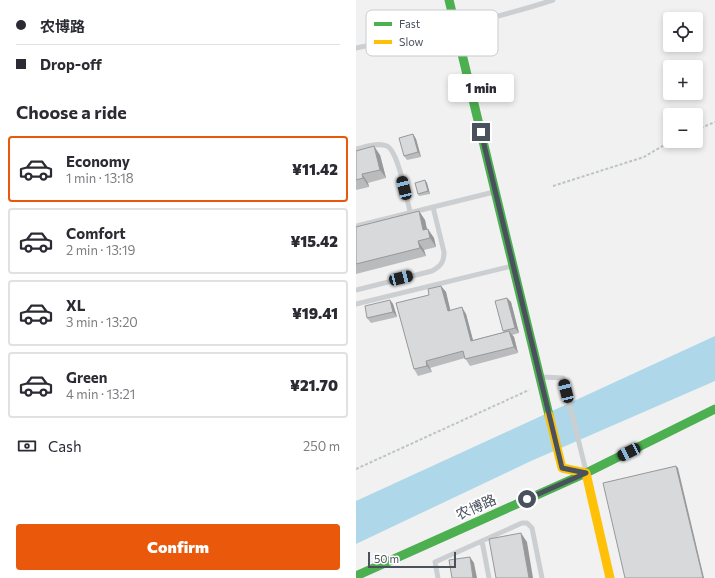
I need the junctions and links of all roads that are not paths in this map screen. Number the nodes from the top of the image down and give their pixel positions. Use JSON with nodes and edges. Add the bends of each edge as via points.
{"nodes":[{"id":1,"x":449,"y":0,"type":"edge"},
{"id":2,"x":553,"y":0,"type":"edge"},
{"id":3,"x":452,"y":10,"type":"edge"},
{"id":4,"x":498,"y":16,"type":"edge"},
{"id":5,"x":366,"y":46,"type":"edge"},
{"id":6,"x":356,"y":48,"type":"edge"},
{"id":7,"x":463,"y":56,"type":"edge"},
{"id":8,"x":356,"y":149,"type":"edge"},
{"id":9,"x":495,"y":192,"type":"junction"},
{"id":10,"x":434,"y":207,"type":"junction"},
{"id":11,"x":410,"y":212,"type":"junction"},
{"id":12,"x":356,"y":226,"type":"edge"},
{"id":13,"x":512,"y":265,"type":"junction"},
{"id":14,"x":356,"y":290,"type":"edge"},
{"id":15,"x":356,"y":304,"type":"edge"},
{"id":16,"x":540,"y":381,"type":"junction"},
{"id":17,"x":715,"y":409,"type":"edge"},
{"id":18,"x":586,"y":473,"type":"junction"},
{"id":19,"x":482,"y":541,"type":"junction"},
{"id":20,"x":356,"y":576,"type":"edge"},
{"id":21,"x":438,"y":578,"type":"edge"},
{"id":22,"x":489,"y":578,"type":"edge"},
{"id":23,"x":542,"y":578,"type":"edge"},
{"id":24,"x":610,"y":578,"type":"edge"}],
"edges":[{"from":1,"to":3,"type":"street"},
{"from":2,"to":4,"type":"lane"},
{"from":5,"to":6,"type":"lane"},
{"from":7,"to":9,"type":"street"},
{"from":8,"to":11,"type":"lane","via":[[379,145],[391,150],[398,163]]},
{"from":9,"to":10,"type":"lane"},
{"from":9,"to":13,"type":"street"},
{"from":10,"to":11,"type":"lane"},
{"from":10,"to":14,"type":"lane","via":[[444,252],[441,264],[432,271]]},
{"from":11,"to":12,"type":"lane"},
{"from":13,"to":15,"type":"lane"},
{"from":13,"to":16,"type":"street"},
{"from":16,"to":18,"type":"street","via":[[562,468]]},
{"from":16,"to":18,"type":"lane","via":[[563,378]]},
{"from":17,"to":18,"type":"street","name":"农博路"},
{"from":18,"to":20,"type":"street","name":"农博路"},
{"from":18,"to":24,"type":"street"},
{"from":19,"to":21,"type":"lane","via":[[435,562]]},
{"from":19,"to":22,"type":"lane"},
{"from":19,"to":23,"type":"lane","via":[[527,523],[532,528]]}]}
